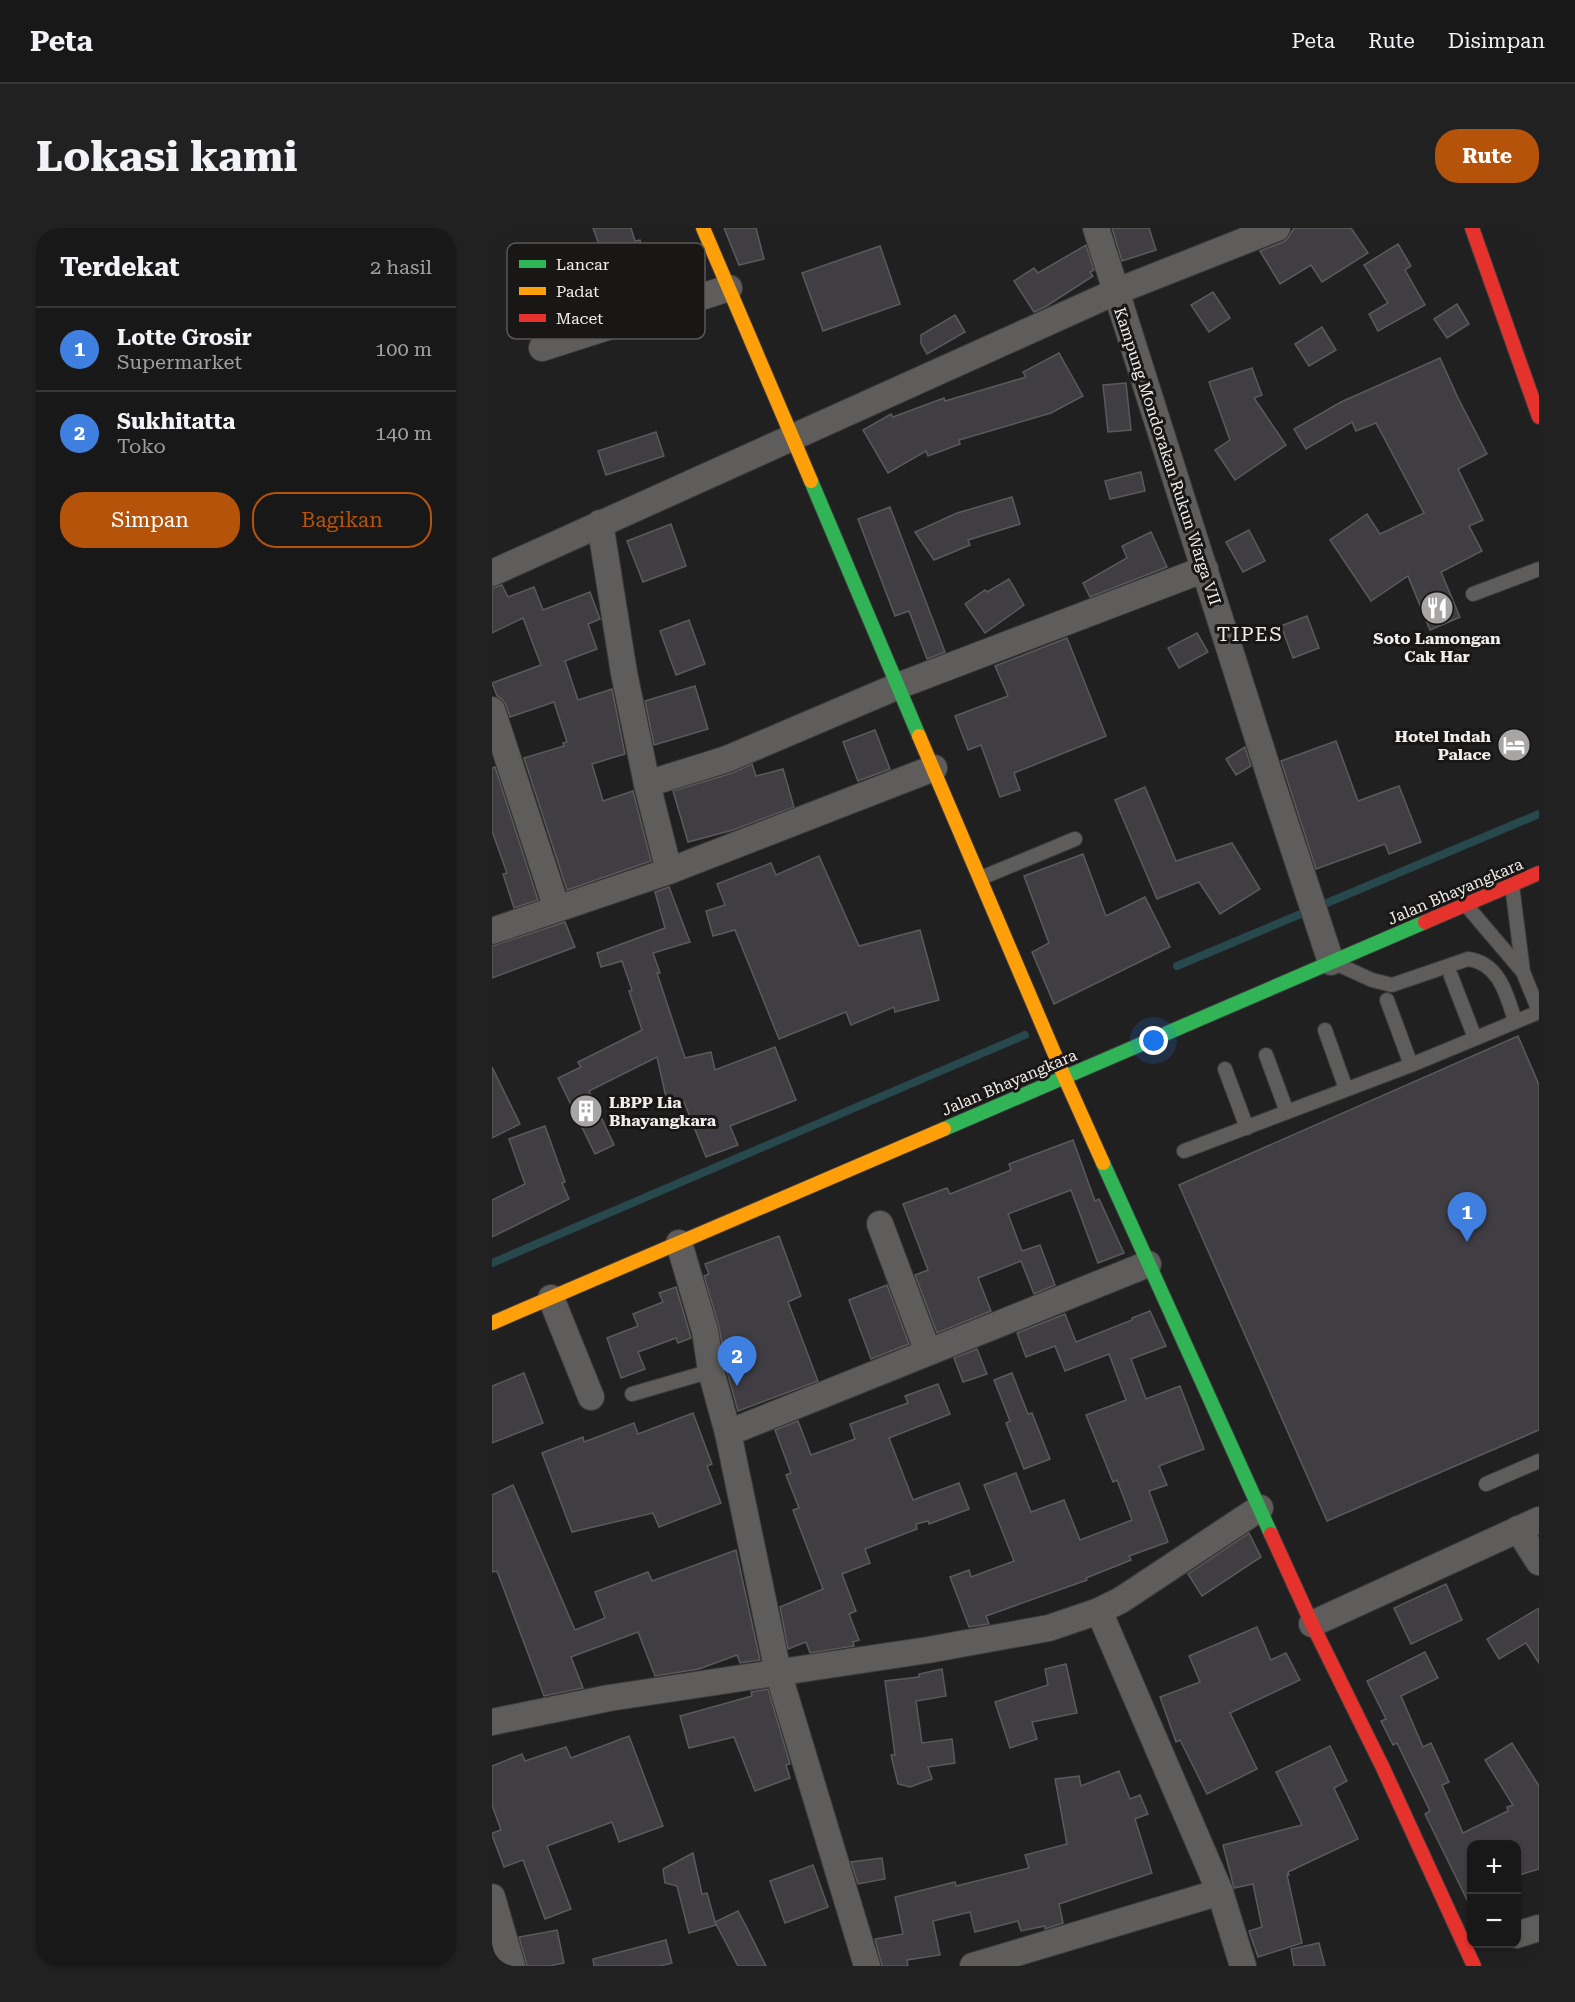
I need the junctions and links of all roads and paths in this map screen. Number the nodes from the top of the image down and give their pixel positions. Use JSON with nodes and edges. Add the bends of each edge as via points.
{"nodes":[{"id":1,"x":703,"y":228,"type":"edge"},
{"id":2,"x":1096,"y":228,"type":"edge"},
{"id":3,"x":1277,"y":228,"type":"edge"},
{"id":4,"x":1472,"y":228,"type":"edge"},
{"id":5,"x":729,"y":288,"type":"junction"},
{"id":6,"x":1115,"y":292,"type":"junction"},
{"id":7,"x":705,"y":296,"type":"edge"},
{"id":8,"x":570,"y":339,"type":"edge"},
{"id":9,"x":542,"y":348,"type":"dead end"},
{"id":10,"x":1539,"y":417,"type":"edge"},
{"id":11,"x":792,"y":438,"type":"junction"},
{"id":12,"x":600,"y":524,"type":"junction"},
{"id":13,"x":1205,"y":569,"type":"junction"},
{"id":14,"x":1539,"y":569,"type":"edge"},
{"id":15,"x":492,"y":573,"type":"edge"},
{"id":16,"x":1473,"y":594,"type":"dead end"},
{"id":17,"x":898,"y":686,"type":"junction"},
{"id":18,"x":492,"y":710,"type":"edge"},
{"id":19,"x":934,"y":768,"type":"junction"},
{"id":20,"x":648,"y":784,"type":"junction"},
{"id":21,"x":1075,"y":839,"type":"dead end"},
{"id":22,"x":669,"y":871,"type":"junction"},
{"id":23,"x":1539,"y":873,"type":"edge"},
{"id":24,"x":981,"y":878,"type":"junction"},
{"id":25,"x":1512,"y":885,"type":"junction"},
{"id":26,"x":1466,"y":904,"type":"junction"},
{"id":27,"x":557,"y":909,"type":"junction"},
{"id":28,"x":492,"y":931,"type":"edge"},
{"id":29,"x":1329,"y":956,"type":"junction"},
{"id":30,"x":1523,"y":972,"type":"junction"},
{"id":31,"x":1451,"y":976,"type":"dead end"},
{"id":32,"x":1387,"y":1000,"type":"dead end"},
{"id":33,"x":1539,"y":1011,"type":"edge"},
{"id":34,"x":1515,"y":1021,"type":"junction"},
{"id":35,"x":1325,"y":1030,"type":"dead end"},
{"id":36,"x":1475,"y":1038,"type":"junction"},
{"id":37,"x":1266,"y":1055,"type":"dead end"},
{"id":38,"x":1411,"y":1065,"type":"junction"},
{"id":39,"x":1225,"y":1069,"type":"dead end"},
{"id":40,"x":1064,"y":1076,"type":"junction"},
{"id":41,"x":1346,"y":1089,"type":"junction"},
{"id":42,"x":1287,"y":1112,"type":"junction"},
{"id":43,"x":1247,"y":1128,"type":"junction"},
{"id":44,"x":1184,"y":1151,"type":"dead end"},
{"id":45,"x":880,"y":1224,"type":"dead end"},
{"id":46,"x":679,"y":1244,"type":"junction"},
{"id":47,"x":1148,"y":1264,"type":"junction"},
{"id":48,"x":551,"y":1298,"type":"junction"},
{"id":49,"x":492,"y":1323,"type":"edge"},
{"id":50,"x":928,"y":1352,"type":"junction"},
{"id":51,"x":711,"y":1371,"type":"junction"},
{"id":52,"x":632,"y":1394,"type":"dead end"},
{"id":53,"x":591,"y":1397,"type":"dead end"},
{"id":54,"x":728,"y":1433,"type":"junction"},
{"id":55,"x":1539,"y":1461,"type":"edge"},
{"id":56,"x":1486,"y":1484,"type":"dead end"},
{"id":57,"x":1260,"y":1508,"type":"junction"},
{"id":58,"x":1528,"y":1525,"type":"edge"},
{"id":59,"x":1539,"y":1562,"type":"edge"},
{"id":60,"x":1099,"y":1611,"type":"junction"},
{"id":61,"x":1312,"y":1624,"type":"junction"},
{"id":62,"x":778,"y":1672,"type":"junction"},
{"id":63,"x":492,"y":1722,"type":"edge"},
{"id":64,"x":1220,"y":1892,"type":"junction"},
{"id":65,"x":492,"y":1897,"type":"edge"},
{"id":66,"x":1539,"y":1928,"type":"edge"},
{"id":67,"x":1521,"y":1933,"type":"edge"},
{"id":68,"x":1476,"y":1953,"type":"edge"},
{"id":69,"x":512,"y":1966,"type":"edge"},
{"id":70,"x":867,"y":1966,"type":"edge"},
{"id":71,"x":973,"y":1966,"type":"edge"},
{"id":72,"x":1243,"y":1966,"type":"edge"}],
"edges":[{"from":1,"to":5,"type":"street"},
{"from":2,"to":6,"type":"street","name":"Kampung Mondorakan Rukun Warga VII"},
{"from":3,"to":6,"type":"street"},
{"from":4,"to":10,"type":"street"},
{"from":5,"to":7,"type":"street"},
{"from":5,"to":11,"type":"street"},
{"from":6,"to":11,"type":"street"},
{"from":6,"to":13,"type":"street","name":"Kampung Mondorakan Rukun Warga VII"},
{"from":8,"to":9,"type":"street"},
{"from":11,"to":12,"type":"street"},
{"from":11,"to":17,"type":"street"},
{"from":12,"to":15,"type":"street"},
{"from":12,"to":20,"type":"street","via":[[624,673]]},
{"from":13,"to":17,"type":"street"},
{"from":13,"to":29,"type":"street","name":"Kampung Mondorakan Rukun Warga VII"},
{"from":14,"to":16,"type":"lane"},
{"from":17,"to":19,"type":"street"},
{"from":17,"to":20,"type":"street","via":[[727,759]]},
{"from":18,"to":27,"type":"street"},
{"from":19,"to":22,"type":"street"},
{"from":19,"to":24,"type":"street"},
{"from":20,"to":22,"type":"street"},
{"from":21,"to":24,"type":"lane"},
{"from":22,"to":27,"type":"street"},
{"from":23,"to":25,"type":"street","name":"Jalan Bhayangkara"},
{"from":24,"to":40,"type":"street"},
{"from":25,"to":26,"type":"street","name":"Jalan Bhayangkara"},
{"from":25,"to":30,"type":"lane"},
{"from":26,"to":29,"type":"street","name":"Jalan Bhayangkara"},
{"from":26,"to":30,"type":"lane"},
{"from":27,"to":28,"type":"street"},
{"from":29,"to":34,"type":"lane","via":[[1372,980],[1392,985],[1468,960],[1480,961],[1504,986]]},
{"from":29,"to":40,"type":"street","name":"Jalan Bhayangkara"},
{"from":30,"to":33,"type":"lane"},
{"from":31,"to":36,"type":"lane"},
{"from":32,"to":38,"type":"lane"},
{"from":33,"to":34,"type":"lane"},
{"from":34,"to":36,"type":"lane"},
{"from":35,"to":41,"type":"lane"},
{"from":36,"to":38,"type":"lane"},
{"from":37,"to":42,"type":"lane"},
{"from":38,"to":41,"type":"lane"},
{"from":39,"to":43,"type":"lane"},
{"from":40,"to":46,"type":"street","name":"Jalan Bhayangkara"},
{"from":40,"to":47,"type":"street"},
{"from":41,"to":42,"type":"lane"},
{"from":42,"to":43,"type":"lane"},
{"from":43,"to":44,"type":"lane"},
{"from":45,"to":50,"type":"street"},
{"from":46,"to":48,"type":"street","name":"Jalan Bhayangkara"},
{"from":46,"to":51,"type":"street","via":[[705,1331]]},
{"from":47,"to":50,"type":"street"},
{"from":47,"to":57,"type":"street"},
{"from":48,"to":49,"type":"street","name":"Jalan Bhayangkara"},
{"from":48,"to":53,"type":"street"},
{"from":50,"to":54,"type":"street"},
{"from":51,"to":52,"type":"lane"},
{"from":51,"to":54,"type":"street"},
{"from":54,"to":62,"type":"street"},
{"from":55,"to":56,"type":"lane"},
{"from":57,"to":60,"type":"street"},
{"from":57,"to":61,"type":"street"},
{"from":58,"to":59,"type":"street"},
{"from":58,"to":61,"type":"street"},
{"from":60,"to":62,"type":"street","via":[[1049,1628]]},
{"from":60,"to":64,"type":"street"},
{"from":61,"to":68,"type":"street"},
{"from":62,"to":63,"type":"street","via":[[609,1698]]},
{"from":62,"to":70,"type":"street"},
{"from":64,"to":71,"type":"street"},
{"from":64,"to":72,"type":"street"},
{"from":65,"to":69,"type":"street"},
{"from":66,"to":67,"type":"street"}]}
